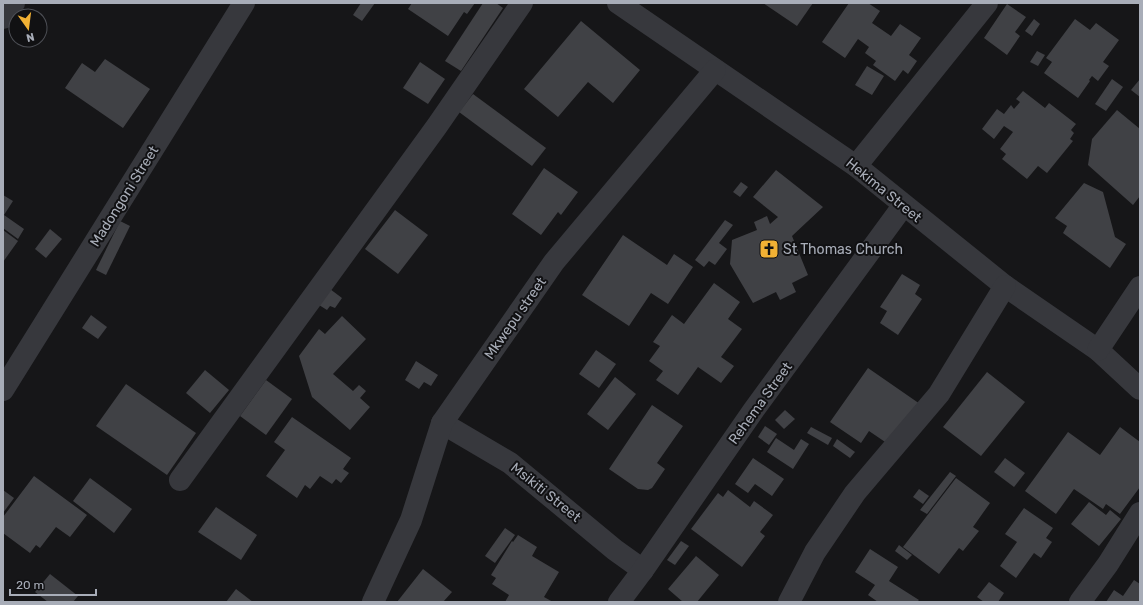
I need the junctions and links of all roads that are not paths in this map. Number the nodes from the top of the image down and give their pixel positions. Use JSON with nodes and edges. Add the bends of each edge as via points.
{"nodes":[{"id":1,"x":14,"y":3,"type":"edge"},
{"id":2,"x":244,"y":3,"type":"edge"},
{"id":3,"x":522,"y":3,"type":"edge"},
{"id":4,"x":618,"y":3,"type":"edge"},
{"id":5,"x":987,"y":3,"type":"edge"},
{"id":6,"x":3,"y":18,"type":"edge"},
{"id":7,"x":715,"y":70,"type":"junction"},
{"id":8,"x":856,"y":166,"type":"junction"},
{"id":9,"x":904,"y":206,"type":"junction"},
{"id":10,"x":1005,"y":286,"type":"junction"},
{"id":11,"x":1140,"y":287,"type":"edge"},
{"id":12,"x":1098,"y":350,"type":"junction"},
{"id":13,"x":1140,"y":389,"type":"edge"},
{"id":14,"x":3,"y":390,"type":"edge"},
{"id":15,"x":442,"y":423,"type":"junction"},
{"id":16,"x":180,"y":480,"type":"dead end"},
{"id":17,"x":1140,"y":513,"type":"edge"},
{"id":18,"x":643,"y":570,"type":"junction"},
{"id":19,"x":373,"y":602,"type":"edge"},
{"id":20,"x":619,"y":602,"type":"edge"},
{"id":21,"x":789,"y":602,"type":"edge"},
{"id":22,"x":1080,"y":602,"type":"edge"}],
"edges":[{"from":1,"to":6,"type":"street"},
{"from":2,"to":14,"type":"street","name":"Madongoni Street"},
{"from":3,"to":16,"type":"street","via":[[437,126]]},
{"from":4,"to":7,"type":"street","name":"Hekima Street"},
{"from":5,"to":8,"type":"street"},
{"from":7,"to":8,"type":"street","name":"Hekima Street"},
{"from":7,"to":15,"type":"street","name":"Mkwepu street","via":[[554,262]]},
{"from":8,"to":9,"type":"street","name":"Hekima Street"},
{"from":9,"to":10,"type":"street","name":"Hekima Street"},
{"from":9,"to":18,"type":"street","name":"Rehema Street","via":[[753,411]]},
{"from":10,"to":12,"type":"street","name":"Hekima Street"},
{"from":10,"to":21,"type":"street","via":[[939,394],[856,493],[816,552]]},
{"from":11,"to":12,"type":"street"},
{"from":12,"to":13,"type":"street","name":"Hekima Street"},
{"from":15,"to":18,"type":"street","name":"Msikiti Street","via":[[510,463]]},
{"from":15,"to":19,"type":"street","name":"Mkwepu street","via":[[411,520]]},
{"from":17,"to":22,"type":"street"},
{"from":18,"to":20,"type":"street","name":"Rehema Street"}]}
